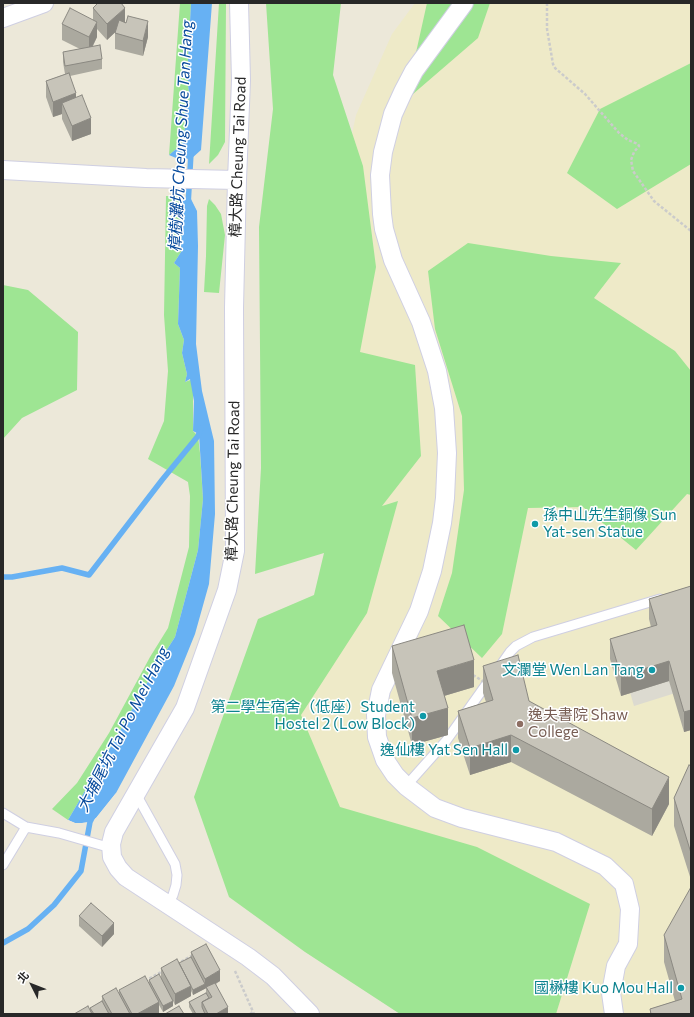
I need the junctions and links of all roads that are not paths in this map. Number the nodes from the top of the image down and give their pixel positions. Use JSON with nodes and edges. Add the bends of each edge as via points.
{"nodes":[{"id":1,"x":44,"y":3,"type":"edge"},
{"id":2,"x":239,"y":3,"type":"edge"},
{"id":3,"x":464,"y":3,"type":"edge"},
{"id":4,"x":3,"y":18,"type":"edge"},
{"id":5,"x":3,"y":170,"type":"edge"},
{"id":6,"x":237,"y":180,"type":"junction"},
{"id":7,"x":671,"y":595,"type":"edge"},
{"id":8,"x":406,"y":786,"type":"junction"},
{"id":9,"x":136,"y":794,"type":"junction"},
{"id":10,"x":3,"y":813,"type":"edge"},
{"id":11,"x":26,"y":827,"type":"junction"},
{"id":12,"x":107,"y":847,"type":"junction"},
{"id":13,"x":3,"y":865,"type":"edge"},
{"id":14,"x":168,"y":904,"type":"junction"},
{"id":15,"x":310,"y":1014,"type":"edge"},
{"id":16,"x":614,"y":1014,"type":"edge"}],
"edges":[{"from":1,"to":4,"type":"street"},
{"from":2,"to":6,"type":"street","name":"樟大路 Cheung Tai Road","via":[[241,80]]},
{"from":3,"to":8,"type":"street","via":[[414,71],[396,107],[387,132],[380,175],[382,214],[388,244],[398,274],[421,322],[438,371],[447,453],[442,523],[432,571],[419,611],[381,690],[376,715],[380,749],[395,775]]},
{"from":5,"to":6,"type":"street"},
{"from":6,"to":9,"type":"street","name":"樟大路 Cheung Tai Road","via":[[234,308],[235,551],[227,590],[185,708]]},
{"from":7,"to":8,"type":"lane","via":[[533,637],[516,646],[446,741]]},
{"from":8,"to":16,"type":"street","via":[[435,808],[462,818],[556,842],[605,866],[624,884],[630,909],[628,944],[616,966],[611,993]]},
{"from":9,"to":12,"type":"street","name":"樟大路 Cheung Tai Road","via":[[114,832],[111,844]]},
{"from":9,"to":14,"type":"lane","via":[[175,864],[176,885]]},
{"from":10,"to":11,"type":"lane"},
{"from":11,"to":12,"type":"lane"},
{"from":11,"to":13,"type":"lane"},
{"from":12,"to":14,"type":"street","via":[[126,877]]},
{"from":14,"to":15,"type":"street","via":[[273,976]]}]}
